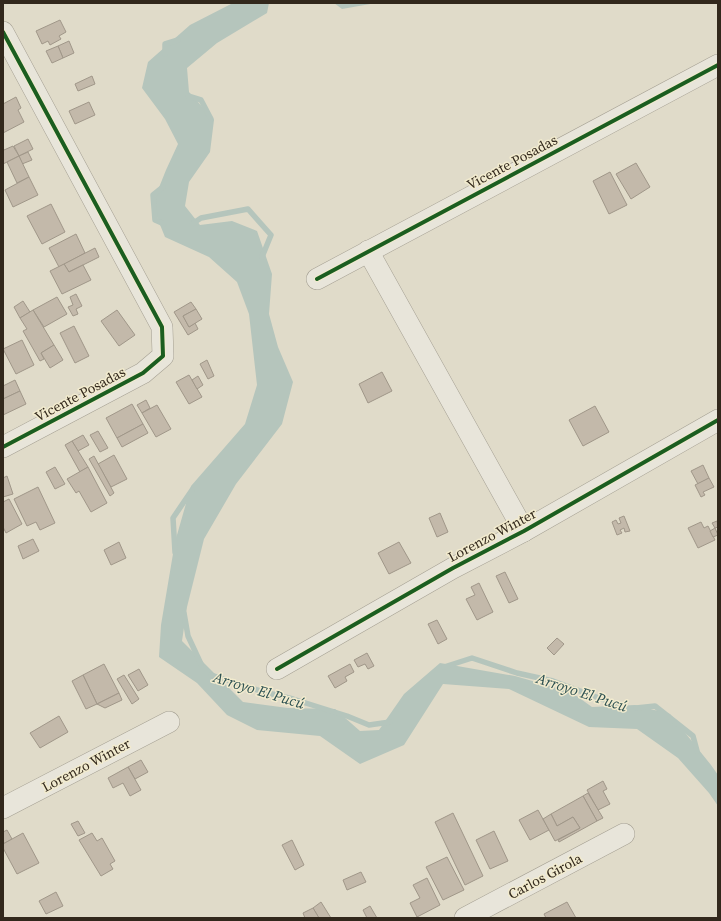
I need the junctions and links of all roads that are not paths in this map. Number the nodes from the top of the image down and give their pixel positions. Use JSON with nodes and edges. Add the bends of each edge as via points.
{"nodes":[{"id":1,"x":3,"y":32,"type":"edge"},
{"id":2,"x":718,"y":65,"type":"edge"},
{"id":3,"x":368,"y":251,"type":"junction"},
{"id":4,"x":317,"y":279,"type":"dead end"},
{"id":5,"x":718,"y":420,"type":"edge"},
{"id":6,"x":3,"y":446,"type":"edge"},
{"id":7,"x":524,"y":531,"type":"junction"},
{"id":8,"x":277,"y":669,"type":"dead end"},
{"id":9,"x":168,"y":722,"type":"dead end"},
{"id":10,"x":3,"y":808,"type":"edge"},
{"id":11,"x":624,"y":834,"type":"dead end"},
{"id":12,"x":466,"y":918,"type":"edge"}],
"edges":[{"from":1,"to":6,"type":"street","name":"Vicente Posadas","via":[[162,327],[163,356],[143,373]]},
{"from":2,"to":3,"type":"street","name":"Vicente Posadas"},
{"from":3,"to":4,"type":"street","name":"Vicente Posadas"},
{"from":3,"to":7,"type":"street"},
{"from":5,"to":7,"type":"street","name":"Lorenzo Winter"},
{"from":7,"to":8,"type":"street","name":"Lorenzo Winter","via":[[453,568]]},
{"from":9,"to":10,"type":"street","name":"Lorenzo Winter"},
{"from":11,"to":12,"type":"street","name":"Carlos Girola"}]}
